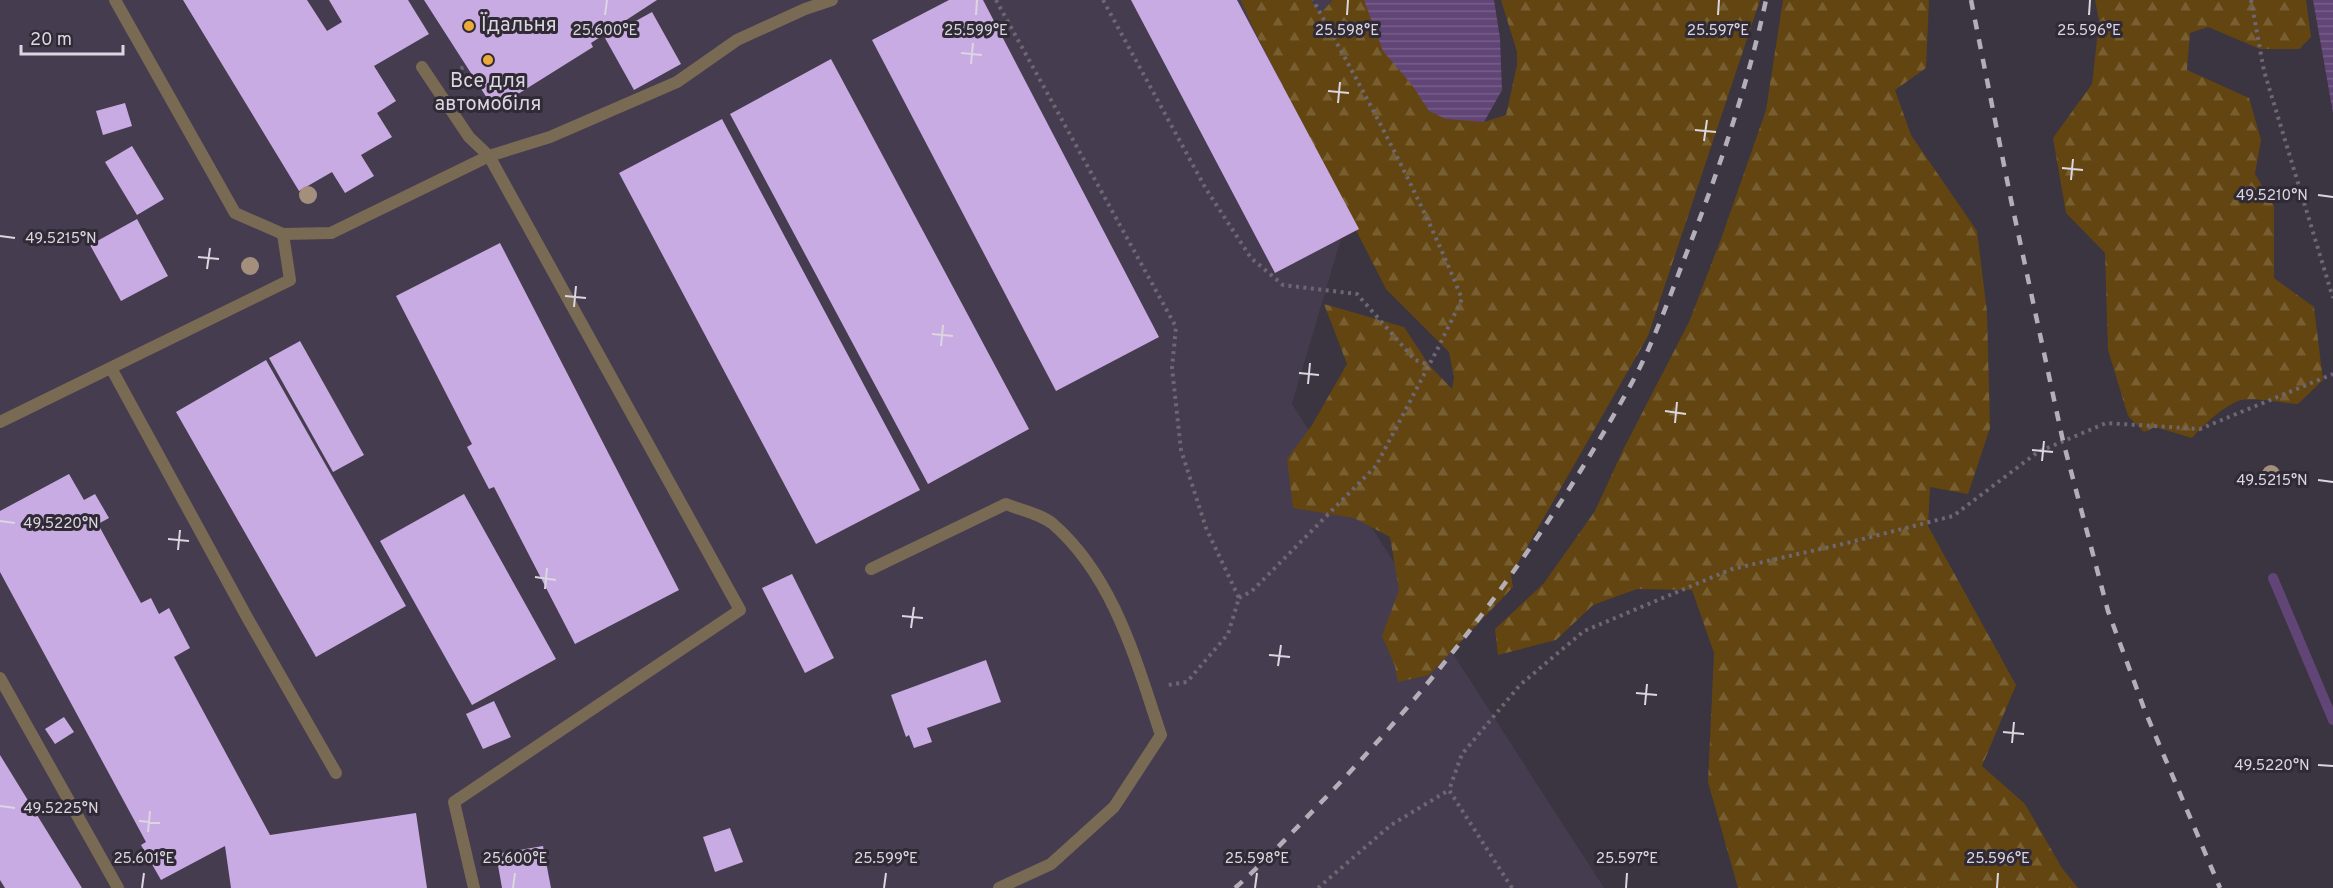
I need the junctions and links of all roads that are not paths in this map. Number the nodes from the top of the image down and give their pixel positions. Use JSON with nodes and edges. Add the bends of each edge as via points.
{"nodes":[{"id":1,"x":115,"y":0,"type":"edge"},
{"id":2,"x":832,"y":0,"type":"edge"},
{"id":3,"x":422,"y":67,"type":"dead end"},
{"id":4,"x":489,"y":156,"type":"junction"},
{"id":5,"x":283,"y":234,"type":"junction"},
{"id":6,"x":111,"y":368,"type":"junction"},
{"id":7,"x":0,"y":422,"type":"edge"},
{"id":8,"x":871,"y":569,"type":"dead end"},
{"id":9,"x":0,"y":678,"type":"edge"},
{"id":10,"x":336,"y":773,"type":"dead end"},
{"id":11,"x":118,"y":888,"type":"edge"},
{"id":12,"x":474,"y":888,"type":"edge"},
{"id":13,"x":999,"y":888,"type":"edge"}],
"edges":[{"from":1,"to":5,"type":"street","via":[[235,213]]},
{"from":2,"to":4,"type":"street","via":[[737,40],[676,82],[550,137]]},
{"from":3,"to":4,"type":"street","via":[[469,137]]},
{"from":4,"to":5,"type":"street","via":[[331,233]]},
{"from":4,"to":12,"type":"street","via":[[740,610],[454,802]]},
{"from":5,"to":6,"type":"street","via":[[290,280]]},
{"from":6,"to":7,"type":"street"},
{"from":6,"to":10,"type":"street"},
{"from":8,"to":13,"type":"street","via":[[1006,504],[1051,522],[1087,562],[1121,619],[1161,735],[1114,807],[1051,864]]},
{"from":9,"to":11,"type":"street"}]}
